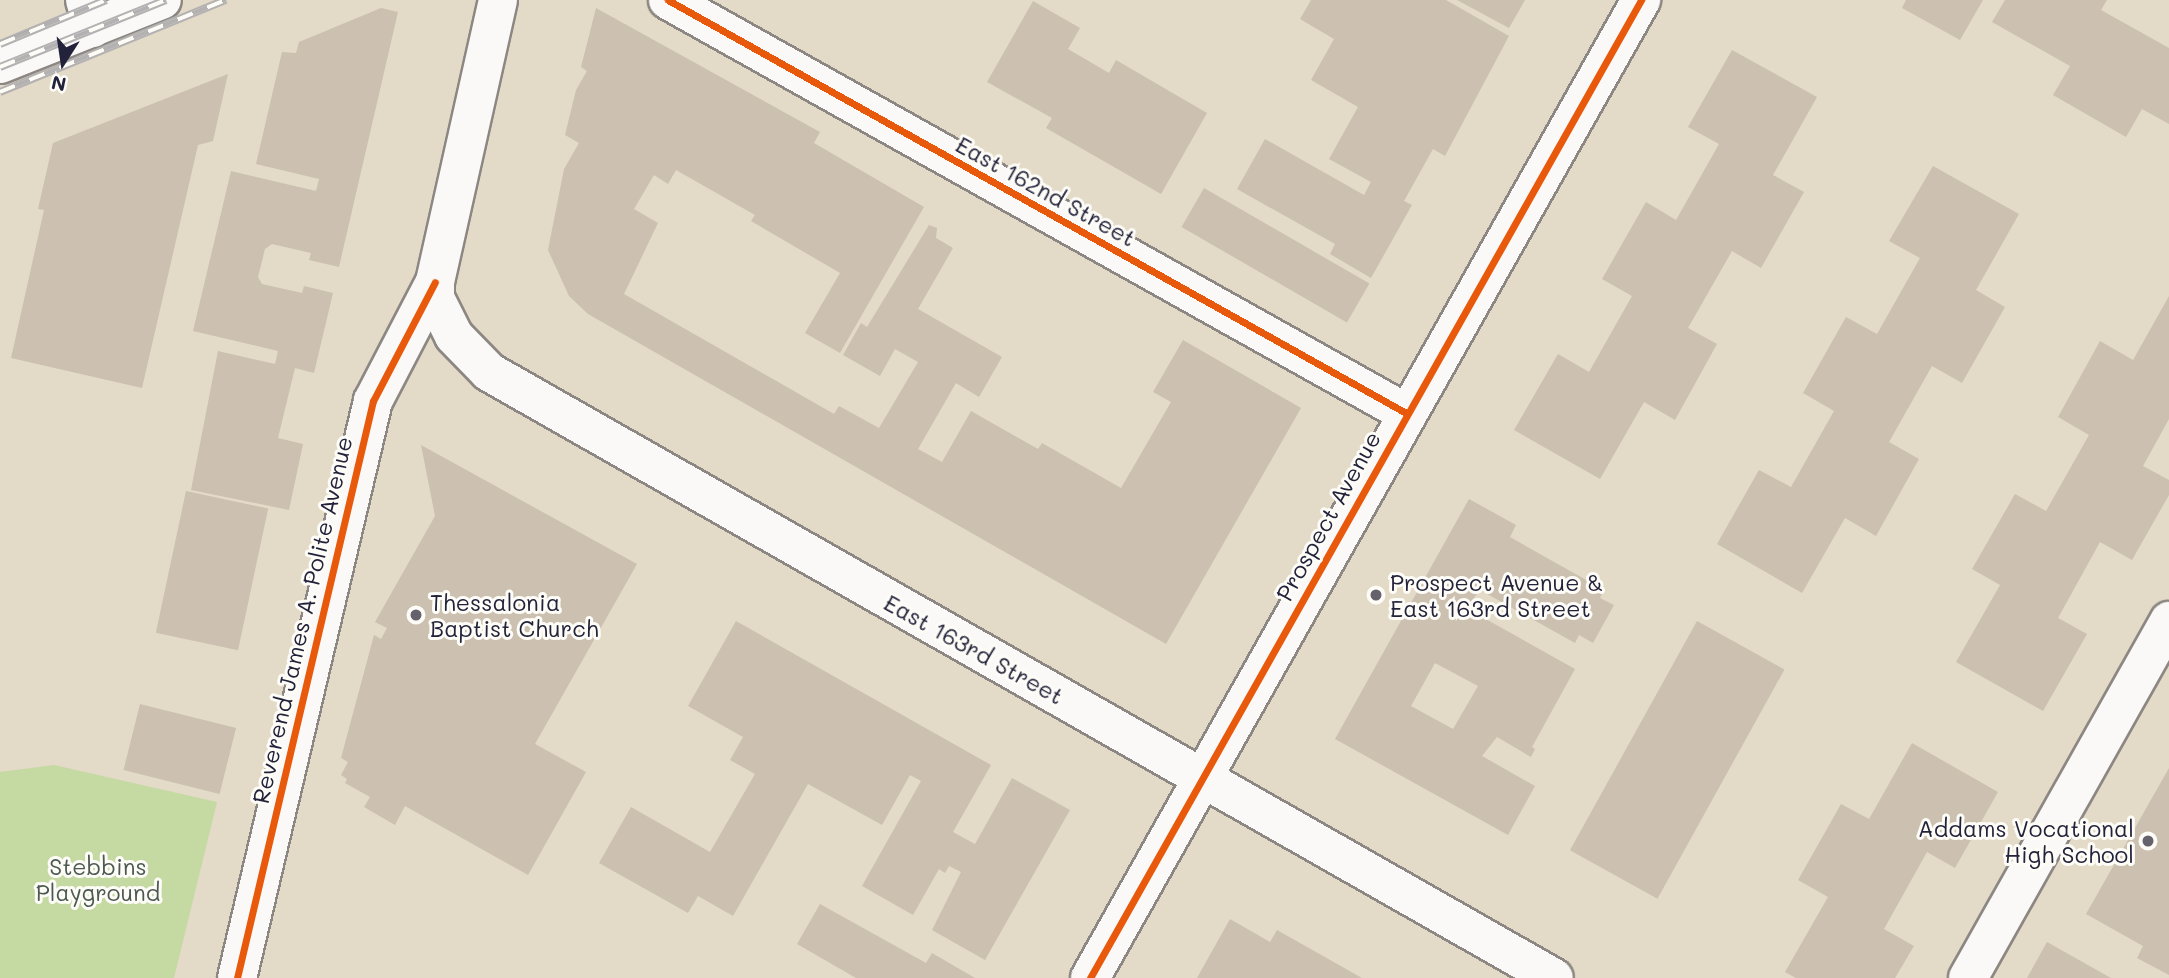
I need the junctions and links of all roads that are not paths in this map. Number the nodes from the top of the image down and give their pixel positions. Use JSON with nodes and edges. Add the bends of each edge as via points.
{"nodes":[{"id":1,"x":162,"y":0,"type":"edge"},
{"id":2,"x":498,"y":0,"type":"edge"},
{"id":3,"x":668,"y":0,"type":"edge"},
{"id":4,"x":1641,"y":0,"type":"edge"},
{"id":5,"x":89,"y":14,"type":"edge"},
{"id":6,"x":0,"y":64,"type":"edge"},
{"id":7,"x":435,"y":282,"type":"junction"},
{"id":8,"x":1406,"y":413,"type":"junction"},
{"id":9,"x":2169,"y":621,"type":"edge"},
{"id":10,"x":1203,"y":779,"type":"junction"},
{"id":11,"x":237,"y":978,"type":"edge"},
{"id":12,"x":1090,"y":978,"type":"edge"},
{"id":13,"x":1554,"y":978,"type":"edge"},
{"id":14,"x":1968,"y":978,"type":"edge"}],
"edges":[{"from":1,"to":5,"type":"street"},
{"from":2,"to":7,"type":"street","name":"Reverend James A. Polite Avenue"},
{"from":3,"to":8,"type":"street","name":"East 162nd Street"},
{"from":4,"to":8,"type":"street","name":"Prospect Avenue"},
{"from":5,"to":6,"type":"street"},
{"from":7,"to":10,"type":"street","name":"East 163rd Street","via":[[435,298],[454,336],[507,386]]},
{"from":7,"to":11,"type":"street","name":"Reverend James A. Polite Avenue","via":[[373,401]]},
{"from":8,"to":10,"type":"street","name":"Prospect Avenue"},
{"from":9,"to":14,"type":"street"},
{"from":10,"to":12,"type":"street","name":"Prospect Avenue"},
{"from":10,"to":13,"type":"street","name":"East 163rd Street"}]}
